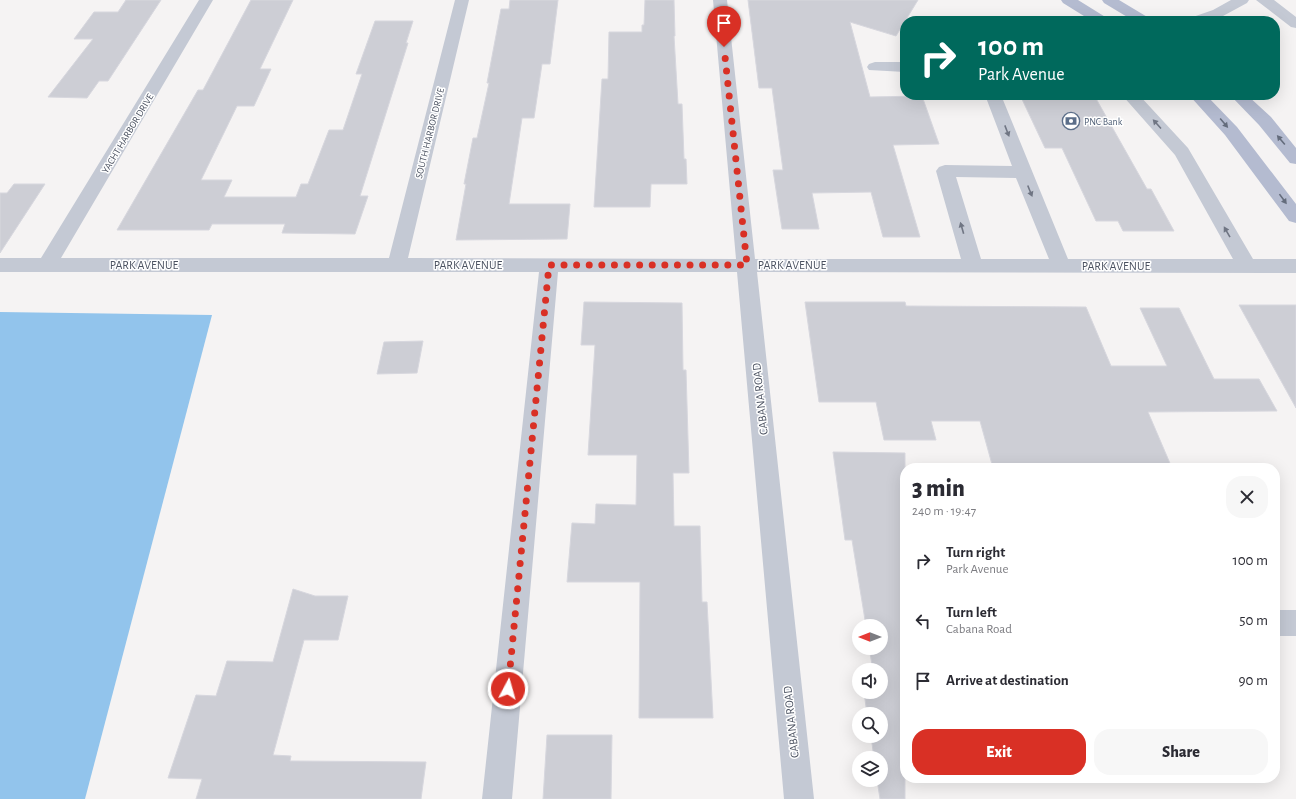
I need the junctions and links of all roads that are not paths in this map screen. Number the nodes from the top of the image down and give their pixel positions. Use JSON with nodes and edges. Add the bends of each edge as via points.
{"nodes":[{"id":1,"x":206,"y":0,"type":"edge"},
{"id":2,"x":462,"y":0,"type":"edge"},
{"id":3,"x":720,"y":0,"type":"edge"},
{"id":4,"x":1068,"y":0,"type":"edge"},
{"id":5,"x":1109,"y":0,"type":"edge"},
{"id":6,"x":1242,"y":0,"type":"edge"},
{"id":7,"x":1266,"y":1,"type":"edge"},
{"id":8,"x":1296,"y":8,"type":"edge"},
{"id":9,"x":1085,"y":10,"type":"junction"},
{"id":10,"x":1094,"y":16,"type":"edge"},
{"id":11,"x":1099,"y":16,"type":"edge"},
{"id":12,"x":1136,"y":16,"type":"edge"},
{"id":13,"x":1209,"y":16,"type":"edge"},
{"id":14,"x":1296,"y":24,"type":"edge"},
{"id":15,"x":875,"y":67,"type":"dead end"},
{"id":16,"x":900,"y":68,"type":"edge"},
{"id":17,"x":995,"y":100,"type":"edge"},
{"id":18,"x":1135,"y":100,"type":"edge"},
{"id":19,"x":1202,"y":100,"type":"edge"},
{"id":20,"x":1243,"y":100,"type":"edge"},
{"id":21,"x":1296,"y":159,"type":"edge"},
{"id":22,"x":1023,"y":172,"type":"junction"},
{"id":23,"x":1296,"y":216,"type":"edge"},
{"id":24,"x":0,"y":265,"type":"edge"},
{"id":25,"x":48,"y":265,"type":"junction"},
{"id":26,"x":397,"y":265,"type":"junction"},
{"id":27,"x":549,"y":265,"type":"junction"},
{"id":28,"x":747,"y":265,"type":"junction"},
{"id":29,"x":973,"y":266,"type":"junction"},
{"id":30,"x":1061,"y":266,"type":"junction"},
{"id":31,"x":1247,"y":266,"type":"junction"},
{"id":32,"x":1296,"y":266,"type":"edge"},
{"id":33,"x":1280,"y":623,"type":"edge"},
{"id":34,"x":1296,"y":623,"type":"edge"},
{"id":35,"x":497,"y":799,"type":"edge"},
{"id":36,"x":799,"y":799,"type":"edge"}],
"edges":[{"from":1,"to":25,"type":"street","name":"YACHT HARBOR DRIVE"},
{"from":2,"to":26,"type":"street","name":"SOUTH HARBOR DRIVE"},
{"from":3,"to":28,"type":"street","name":"CABANA ROAD"},
{"from":4,"to":9,"type":"main road"},
{"from":5,"to":12,"type":"main road"},
{"from":6,"to":13,"type":"street"},
{"from":7,"to":8,"type":"street"},
{"from":7,"to":14,"type":"street"},
{"from":9,"to":10,"type":"main road"},
{"from":9,"to":11,"type":"main road"},
{"from":15,"to":16,"type":"street"},
{"from":17,"to":22,"type":"street","one_way":true},
{"from":31,"to":18,"type":"street","one_way":true,"via":[[1182,152]]},
{"from":19,"to":23,"type":"main road","one_way":true,"via":[[1231,132]]},
{"from":21,"to":20,"type":"main road","one_way":true},
{"from":29,"to":22,"type":"street","one_way":true,"via":[[945,171]]},
{"from":22,"to":30,"type":"street","one_way":true},
{"from":24,"to":25,"type":"street","name":"PARK AVENUE"},
{"from":25,"to":26,"type":"street","name":"PARK AVENUE"},
{"from":26,"to":27,"type":"street","name":"PARK AVENUE"},
{"from":27,"to":28,"type":"street","name":"PARK AVENUE"},
{"from":27,"to":35,"type":"street"},
{"from":28,"to":29,"type":"street","name":"PARK AVENUE"},
{"from":28,"to":36,"type":"street","name":"CABANA ROAD"},
{"from":29,"to":30,"type":"street","name":"PARK AVENUE"},
{"from":30,"to":31,"type":"street","name":"PARK AVENUE"},
{"from":31,"to":32,"type":"street","name":"PARK AVENUE"},
{"from":33,"to":34,"type":"street"}]}
